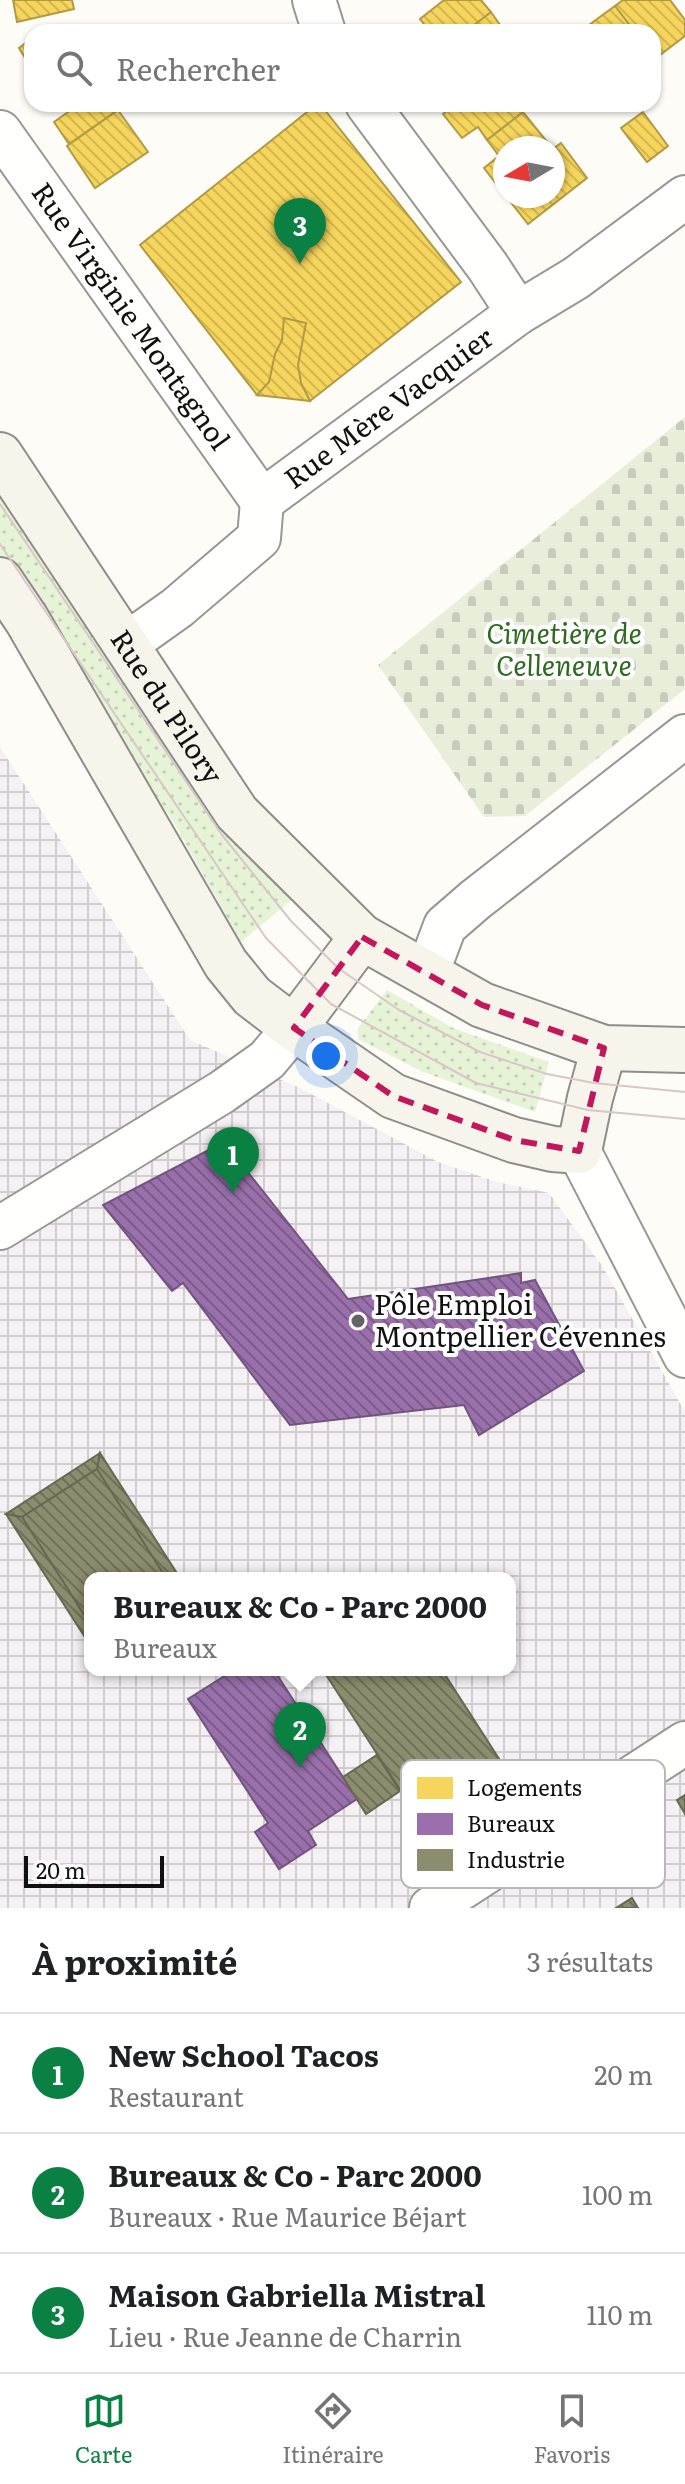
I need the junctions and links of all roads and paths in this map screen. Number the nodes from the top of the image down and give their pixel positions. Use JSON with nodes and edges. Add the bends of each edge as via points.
{"nodes":[{"id":1,"x":314,"y":0,"type":"edge"},
{"id":2,"x":322,"y":24,"type":"edge"},
{"id":3,"x":373,"y":112,"type":"edge"},
{"id":4,"x":0,"y":132,"type":"edge"},
{"id":5,"x":685,"y":197,"type":"edge"},
{"id":6,"x":518,"y":313,"type":"junction"},
{"id":7,"x":0,"y":455,"type":"edge"},
{"id":8,"x":262,"y":501,"type":"junction"},
{"id":9,"x":0,"y":580,"type":"edge"},
{"id":10,"x":125,"y":645,"type":"junction"},
{"id":11,"x":685,"y":736,"type":"edge"},
{"id":12,"x":362,"y":937,"type":"junction"},
{"id":13,"x":427,"y":974,"type":"junction"},
{"id":14,"x":294,"y":1028,"type":"junction"},
{"id":15,"x":604,"y":1048,"type":"junction"},
{"id":16,"x":685,"y":1050,"type":"edge"},
{"id":17,"x":579,"y":1151,"type":"junction"},
{"id":18,"x":0,"y":1228,"type":"edge"},
{"id":19,"x":685,"y":1356,"type":"edge"},
{"id":20,"x":685,"y":1743,"type":"edge"},
{"id":21,"x":659,"y":1760,"type":"edge"},
{"id":22,"x":462,"y":1888,"type":"edge"},
{"id":23,"x":431,"y":1908,"type":"edge"}],
"edges":[{"from":1,"to":2,"type":"street"},
{"from":3,"to":6,"type":"street"},
{"from":4,"to":8,"type":"street","name":"Rue Virginie Montagnol"},
{"from":5,"to":6,"type":"street","name":"Rue Mère Vacquier","via":[[576,278]]},
{"from":6,"to":8,"type":"street","name":"Rue Mère Vacquier"},
{"from":7,"to":10,"type":"main road","name":"Rue du Pilory"},
{"from":8,"to":10,"type":"street","name":"Rue Mère Vacquier","via":[[259,538]]},
{"from":9,"to":14,"type":"main road","via":[[226,964],[252,996]]},
{"from":10,"to":12,"type":"main road","name":"Rue du Pilory","via":[[237,813]]},
{"from":11,"to":13,"type":"street","via":[[445,926]]},
{"from":12,"to":13,"type":"main road","name":"Rue du Pilory"},
{"from":12,"to":14,"type":"main road"},
{"from":13,"to":15,"type":"main road","name":"Rue du Pilory","via":[[482,1005]]},
{"from":14,"to":17,"type":"main road","via":[[393,1096],[514,1140]]},
{"from":14,"to":18,"type":"street","via":[[267,1060],[222,1092]]},
{"from":15,"to":16,"type":"main road","name":"Rue du Pilory"},
{"from":15,"to":17,"type":"main road"},
{"from":17,"to":19,"type":"street"},
{"from":20,"to":21,"type":"street"},
{"from":22,"to":23,"type":"street"}]}
